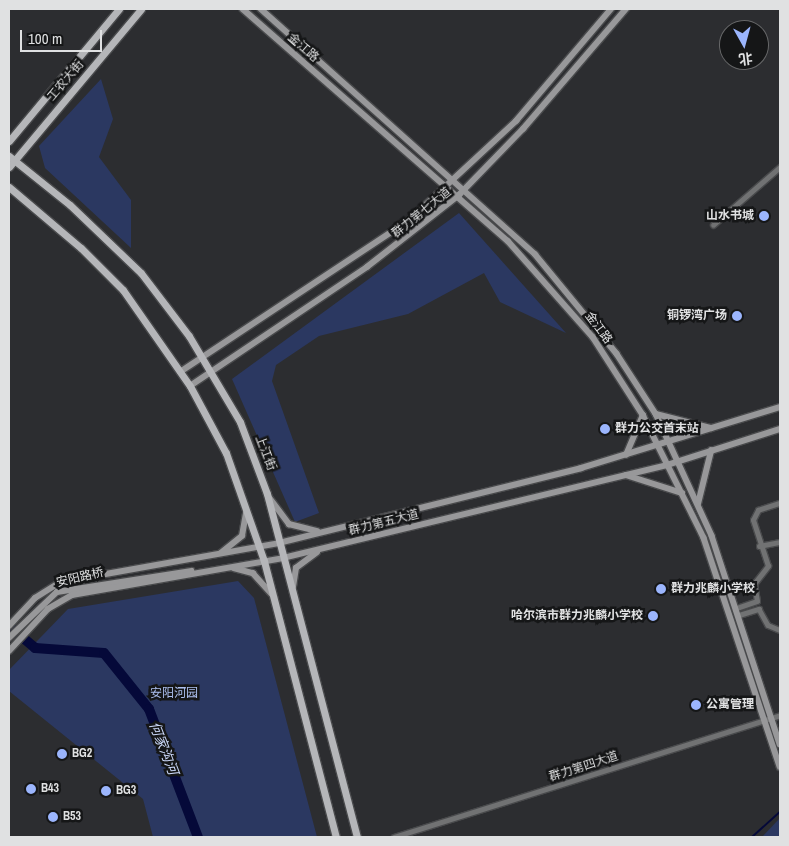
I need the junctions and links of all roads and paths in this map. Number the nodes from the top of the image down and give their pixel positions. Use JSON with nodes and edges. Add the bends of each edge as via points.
{"nodes":[{"id":1,"x":119,"y":9,"type":"edge"},
{"id":2,"x":140,"y":9,"type":"edge"},
{"id":3,"x":243,"y":9,"type":"edge"},
{"id":4,"x":261,"y":9,"type":"edge"},
{"id":5,"x":611,"y":9,"type":"edge"},
{"id":6,"x":626,"y":9,"type":"edge"},
{"id":7,"x":9,"y":142,"type":"edge"},
{"id":8,"x":11,"y":158,"type":"edge"},
{"id":9,"x":9,"y":167,"type":"edge"},
{"id":10,"x":780,"y":167,"type":"edge"},
{"id":11,"x":455,"y":181,"type":"junction"},
{"id":12,"x":9,"y":187,"type":"edge"},
{"id":13,"x":448,"y":187,"type":"junction"},
{"id":14,"x":465,"y":189,"type":"junction"},
{"id":15,"x":459,"y":196,"type":"junction"},
{"id":16,"x":713,"y":225,"type":"dead end"},
{"id":17,"x":203,"y":358,"type":"junction"},
{"id":18,"x":180,"y":372,"type":"junction"},
{"id":19,"x":211,"y":372,"type":"junction"},
{"id":20,"x":190,"y":386,"type":"junction"},
{"id":21,"x":780,"y":408,"type":"edge"},
{"id":22,"x":656,"y":414,"type":"junction"},
{"id":23,"x":643,"y":415,"type":"junction"},
{"id":24,"x":713,"y":429,"type":"junction"},
{"id":25,"x":780,"y":429,"type":"edge"},
{"id":26,"x":670,"y":442,"type":"junction"},
{"id":27,"x":658,"y":446,"type":"junction"},
{"id":28,"x":711,"y":452,"type":"junction"},
{"id":29,"x":626,"y":455,"type":"junction"},
{"id":30,"x":680,"y":461,"type":"junction"},
{"id":31,"x":667,"y":464,"type":"junction"},
{"id":32,"x":626,"y":475,"type":"junction"},
{"id":33,"x":267,"y":494,"type":"junction"},
{"id":34,"x":682,"y":494,"type":"junction"},
{"id":35,"x":246,"y":503,"type":"junction"},
{"id":36,"x":780,"y":503,"type":"edge"},
{"id":37,"x":698,"y":504,"type":"junction"},
{"id":38,"x":324,"y":532,"type":"junction"},
{"id":39,"x":780,"y":542,"type":"edge"},
{"id":40,"x":279,"y":543,"type":"junction"},
{"id":41,"x":759,"y":546,"type":"junction"},
{"id":42,"x":260,"y":547,"type":"junction"},
{"id":43,"x":325,"y":548,"type":"junction"},
{"id":44,"x":219,"y":554,"type":"junction"},
{"id":45,"x":282,"y":558,"type":"junction"},
{"id":46,"x":264,"y":561,"type":"junction"},
{"id":47,"x":230,"y":567,"type":"junction"},
{"id":48,"x":208,"y":571,"type":"junction"},
{"id":49,"x":292,"y":594,"type":"junction"},
{"id":50,"x":273,"y":596,"type":"junction"},
{"id":51,"x":737,"y":608,"type":"junction"},
{"id":52,"x":739,"y":616,"type":"junction"},
{"id":53,"x":9,"y":626,"type":"edge"},
{"id":54,"x":780,"y":630,"type":"edge"},
{"id":55,"x":9,"y":638,"type":"edge"},
{"id":56,"x":9,"y":652,"type":"edge"},
{"id":57,"x":780,"y":715,"type":"edge"},
{"id":58,"x":769,"y":719,"type":"junction"},
{"id":59,"x":780,"y":744,"type":"edge"},
{"id":60,"x":780,"y":767,"type":"edge"},
{"id":61,"x":336,"y":837,"type":"edge"},
{"id":62,"x":357,"y":837,"type":"edge"},
{"id":63,"x":394,"y":837,"type":"edge"}],
"edges":[{"from":1,"to":7,"type":"main road","name":"工农大街"},
{"from":2,"to":8,"type":"main road","name":"工农大街"},
{"from":3,"to":13,"type":"main road","name":"金江路"},
{"from":4,"to":11,"type":"main road","name":"金江路"},
{"from":5,"to":11,"type":"main road","name":"群力第七大道","via":[[516,120]]},
{"from":6,"to":14,"type":"main road","name":"群力第七大道"},
{"from":8,"to":9,"type":"main road","name":"工农大街"},
{"from":8,"to":17,"type":"main road","name":"上江街","via":[[70,205],[141,273]]},
{"from":10,"to":16,"type":"street"},
{"from":11,"to":13,"type":"main road","name":"群力第七大道"},
{"from":11,"to":14,"type":"main road","name":"金江路"},
{"from":12,"to":18,"type":"main road","via":[[81,248],[123,290]]},
{"from":13,"to":15,"type":"main road","name":"金江路"},
{"from":13,"to":17,"type":"main road","name":"群力第七大道","via":[[400,228]]},
{"from":14,"to":15,"type":"main road","name":"群力第七大道"},
{"from":14,"to":22,"type":"main road","name":"金江路","via":[[580,305]]},
{"from":15,"to":19,"type":"main road","name":"群力第七大道","via":[[367,267]]},
{"from":15,"to":23,"type":"main road","name":"金江路","via":[[532,264],[567,304]]},
{"from":17,"to":18,"type":"main road","name":"群力第七大道"},
{"from":17,"to":19,"type":"main road","name":"上江街"},
{"from":18,"to":20,"type":"main road"},
{"from":19,"to":20,"type":"main road","name":"群力第七大道"},
{"from":19,"to":33,"type":"main road","name":"上江街","via":[[240,422]]},
{"from":20,"to":35,"type":"main road","via":[[226,452]]},
{"from":21,"to":24,"type":"main road","name":"群力第五大道"},
{"from":22,"to":24,"type":"main road"},
{"from":22,"to":26,"type":"main road","name":"金江路"},
{"from":23,"to":27,"type":"main road","name":"金江路"},
{"from":23,"to":29,"type":"main road"},
{"from":24,"to":26,"type":"main road","name":"群力第五大道"},
{"from":25,"to":28,"type":"main road","name":"群力第五大道"},
{"from":26,"to":27,"type":"main road","name":"群力第五大道"},
{"from":26,"to":30,"type":"main road","name":"金江路"},
{"from":27,"to":29,"type":"main road","name":"群力第五大道"},
{"from":27,"to":31,"type":"main road","name":"金江路"},
{"from":28,"to":30,"type":"main road","name":"群力第五大道"},
{"from":28,"to":37,"type":"main road"},
{"from":29,"to":38,"type":"main road","name":"群力第五大道"},
{"from":30,"to":31,"type":"main road","name":"群力第五大道"},
{"from":30,"to":37,"type":"main road","name":"金江路"},
{"from":31,"to":32,"type":"main road","name":"群力第五大道"},
{"from":31,"to":34,"type":"main road","name":"金江路"},
{"from":32,"to":34,"type":"main road"},
{"from":32,"to":43,"type":"main road","name":"群力第五大道"},
{"from":33,"to":38,"type":"main road","via":[[289,524]]},
{"from":33,"to":40,"type":"main road","name":"上江街"},
{"from":34,"to":58,"type":"main road","name":"金江路","via":[[716,567]]},
{"from":35,"to":42,"type":"main road"},
{"from":35,"to":44,"type":"main road","via":[[242,536]]},
{"from":36,"to":41,"type":"street","via":[[758,510],[753,520]]},
{"from":37,"to":51,"type":"main road","name":"金江路"},
{"from":38,"to":40,"type":"main road","name":"群力第五大道"},
{"from":39,"to":41,"type":"street"},
{"from":40,"to":42,"type":"main road","name":"群力第五大道"},
{"from":40,"to":45,"type":"main road","name":"上江街"},
{"from":41,"to":51,"type":"street","via":[[768,566],[754,584],[757,601]]},
{"from":42,"to":44,"type":"main road","name":"群力第五大道"},
{"from":42,"to":46,"type":"main road"},
{"from":43,"to":45,"type":"main road","name":"群力第五大道"},
{"from":43,"to":49,"type":"main road","via":[[296,568]]},
{"from":44,"to":53,"type":"main road","name":"群力第五大道","via":[[60,582],[28,605]]},
{"from":45,"to":46,"type":"main road","name":"群力第五大道"},
{"from":45,"to":49,"type":"main road","name":"上江街"},
{"from":46,"to":47,"type":"main road","name":"群力第五大道"},
{"from":46,"to":50,"type":"main road"},
{"from":47,"to":48,"type":"main road","name":"群力第五大道"},
{"from":47,"to":50,"type":"main road","via":[[253,573]]},
{"from":48,"to":55,"type":"main road","name":"安阳路桥","via":[[173,571],[57,592]]},
{"from":48,"to":56,"type":"main road","name":"群力第五大道","via":[[72,595],[39,617]]},
{"from":49,"to":62,"type":"main road","name":"上江街"},
{"from":50,"to":61,"type":"main road"},
{"from":51,"to":52,"type":"main road","name":"金江路"},
{"from":52,"to":54,"type":"street","via":[[759,609],[768,625]]},
{"from":52,"to":58,"type":"main road","name":"金江路"},
{"from":57,"to":58,"type":"street","name":"群力第四大道"},
{"from":58,"to":59,"type":"main road","name":"金江路"},
{"from":58,"to":60,"type":"main road","name":"金江路"},
{"from":58,"to":63,"type":"street","name":"群力第四大道"}]}
